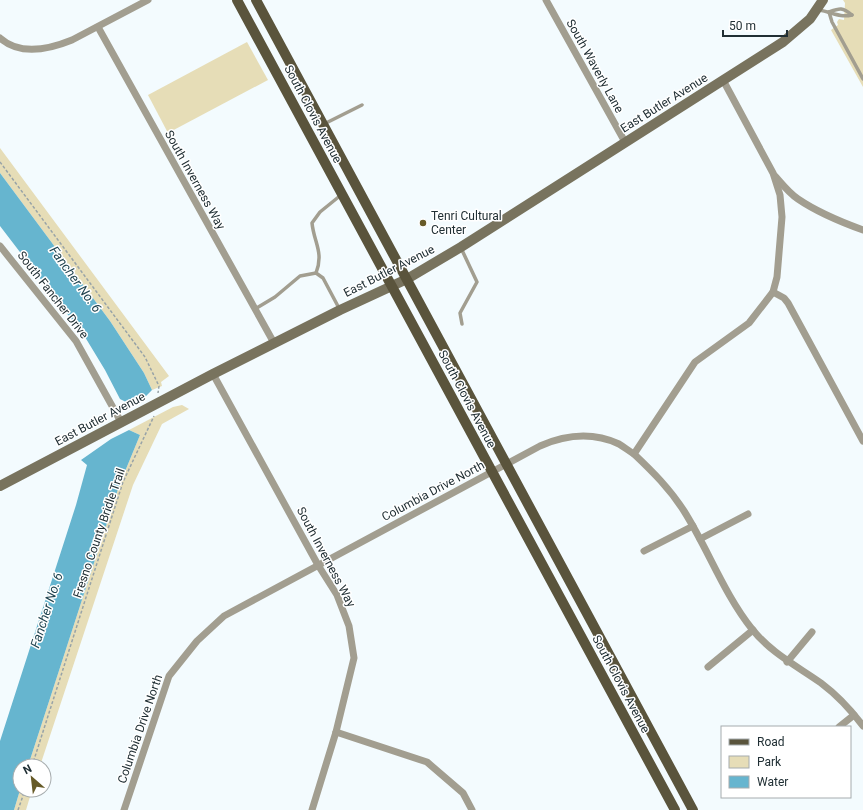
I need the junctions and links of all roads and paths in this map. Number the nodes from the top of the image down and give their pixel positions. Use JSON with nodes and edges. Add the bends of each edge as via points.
{"nodes":[{"id":1,"x":148,"y":0,"type":"edge"},
{"id":2,"x":237,"y":0,"type":"edge"},
{"id":3,"x":256,"y":0,"type":"edge"},
{"id":4,"x":546,"y":0,"type":"edge"},
{"id":5,"x":824,"y":0,"type":"edge"},
{"id":6,"x":818,"y":10,"type":"junction"},
{"id":7,"x":829,"y":12,"type":"junction"},
{"id":8,"x":98,"y":27,"type":"junction"},
{"id":9,"x":0,"y":38,"type":"edge"},
{"id":10,"x":863,"y":79,"type":"edge"},
{"id":11,"x":723,"y":80,"type":"junction"},
{"id":12,"x":362,"y":105,"type":"dead end"},
{"id":13,"x":323,"y":124,"type":"junction"},
{"id":14,"x":625,"y":142,"type":"junction"},
{"id":15,"x":0,"y":162,"type":"edge"},
{"id":16,"x":772,"y":173,"type":"junction"},
{"id":17,"x":342,"y":194,"type":"junction"},
{"id":18,"x":863,"y":230,"type":"edge"},
{"id":19,"x":0,"y":246,"type":"edge"},
{"id":20,"x":461,"y":248,"type":"junction"},
{"id":21,"x":316,"y":273,"type":"junction"},
{"id":22,"x":407,"y":279,"type":"junction"},
{"id":23,"x":391,"y":286,"type":"junction"},
{"id":24,"x":773,"y":292,"type":"junction"},
{"id":25,"x":254,"y":309,"type":"junction"},
{"id":26,"x":340,"y":310,"type":"junction"},
{"id":27,"x":462,"y":324,"type":"dead end"},
{"id":28,"x":274,"y":343,"type":"junction"},
{"id":29,"x":214,"y":374,"type":"junction"},
{"id":30,"x":157,"y":403,"type":"junction"},
{"id":31,"x":121,"y":422,"type":"junction"},
{"id":32,"x":863,"y":441,"type":"edge"},
{"id":33,"x":634,"y":454,"type":"junction"},
{"id":34,"x":506,"y":464,"type":"junction"},
{"id":35,"x":491,"y":472,"type":"junction"},
{"id":36,"x":0,"y":486,"type":"edge"},
{"id":37,"x":748,"y":514,"type":"dead end"},
{"id":38,"x":693,"y":526,"type":"junction"},
{"id":39,"x":700,"y":539,"type":"junction"},
{"id":40,"x":644,"y":552,"type":"dead end"},
{"id":41,"x":318,"y":565,"type":"junction"},
{"id":42,"x":753,"y":630,"type":"junction"},
{"id":43,"x":812,"y":632,"type":"dead end"},
{"id":44,"x":787,"y":662,"type":"junction"},
{"id":45,"x":708,"y":667,"type":"dead end"},
{"id":46,"x":854,"y":715,"type":"junction"},
{"id":47,"x":839,"y":726,"type":"edge"},
{"id":48,"x":863,"y":726,"type":"edge"},
{"id":49,"x":336,"y":732,"type":"junction"},
{"id":50,"x":35,"y":758,"type":"edge"},
{"id":51,"x":22,"y":798,"type":"edge"},
{"id":52,"x":18,"y":810,"type":"edge"},
{"id":53,"x":124,"y":810,"type":"edge"},
{"id":54,"x":312,"y":810,"type":"edge"},
{"id":55,"x":472,"y":810,"type":"edge"},
{"id":56,"x":674,"y":810,"type":"edge"},
{"id":57,"x":693,"y":810,"type":"edge"}],
"edges":[{"from":1,"to":8,"type":"street"},
{"from":2,"to":17,"type":"main road","name":"South Clovis Avenue"},
{"from":3,"to":13,"type":"main road","name":"South Clovis Avenue"},
{"from":4,"to":14,"type":"street","name":"South Waverly Lane"},
{"from":5,"to":6,"type":"street","name":"East Butler Avenue"},
{"from":6,"to":7,"type":"lane"},
{"from":6,"to":11,"type":"street","name":"East Butler Avenue","via":[[784,42]]},
{"from":7,"to":7,"type":"lane","via":[[842,16],[852,15],[839,8]]},
{"from":7,"to":10,"type":"lane"},
{"from":8,"to":9,"type":"street","via":[[60,45],[43,49],[21,48]]},
{"from":8,"to":25,"type":"street","name":"South Inverness Way"},
{"from":11,"to":14,"type":"street","name":"East Butler Avenue"},
{"from":11,"to":16,"type":"street"},
{"from":12,"to":13,"type":"lane"},
{"from":13,"to":22,"type":"main road","name":"South Clovis Avenue"},
{"from":14,"to":20,"type":"street","name":"East Butler Avenue"},
{"from":15,"to":30,"type":"path","name":"Fresno County Bridle Trail","via":[[145,357],[159,386]]},
{"from":16,"to":18,"type":"street","via":[[798,198]]},
{"from":16,"to":24,"type":"street","via":[[780,195],[782,217],[777,277]]},
{"from":17,"to":21,"type":"lane","via":[[320,212],[312,223],[313,234],[319,248],[320,264]]},
{"from":17,"to":23,"type":"main road","name":"South Clovis Avenue"},
{"from":19,"to":31,"type":"street","name":"South Fancher Drive","via":[[76,341]]},
{"from":20,"to":22,"type":"street","name":"East Butler Avenue"},
{"from":20,"to":27,"type":"lane","via":[[477,282],[460,313]]},
{"from":21,"to":25,"type":"lane","via":[[300,276],[275,297]]},
{"from":21,"to":26,"type":"lane","via":[[323,278]]},
{"from":22,"to":23,"type":"street","name":"East Butler Avenue"},
{"from":22,"to":34,"type":"main road","name":"South Clovis Avenue"},
{"from":23,"to":26,"type":"street","name":"East Butler Avenue"},
{"from":23,"to":35,"type":"main road","name":"South Clovis Avenue"},
{"from":24,"to":32,"type":"street","via":[[788,303]]},
{"from":24,"to":33,"type":"street","via":[[749,323],[695,362]]},
{"from":25,"to":28,"type":"street","name":"South Inverness Way"},
{"from":26,"to":28,"type":"street","name":"East Butler Avenue"},
{"from":28,"to":29,"type":"street","name":"East Butler Avenue"},
{"from":29,"to":30,"type":"street","name":"East Butler Avenue"},
{"from":29,"to":41,"type":"street","name":"South Inverness Way"},
{"from":30,"to":31,"type":"street","name":"East Butler Avenue"},
{"from":30,"to":50,"type":"path","name":"Fresno County Bridle Trail","via":[[156,412],[124,482]]},
{"from":31,"to":36,"type":"street","name":"East Butler Avenue"},
{"from":33,"to":34,"type":"street","name":"Columbia Drive North","via":[[619,444],[602,438],[569,436],[554,439]]},
{"from":33,"to":38,"type":"street","via":[[665,484]]},
{"from":34,"to":35,"type":"street","name":"Columbia Drive North"},
{"from":34,"to":57,"type":"main road","name":"South Clovis Avenue"},
{"from":35,"to":41,"type":"street","name":"Columbia Drive North"},
{"from":35,"to":56,"type":"main road","name":"South Clovis Avenue"},
{"from":37,"to":39,"type":"street"},
{"from":38,"to":39,"type":"street"},
{"from":38,"to":40,"type":"street"},
{"from":39,"to":42,"type":"street","via":[[737,607]]},
{"from":41,"to":49,"type":"street","name":"South Inverness Way","via":[[337,595],[349,626],[354,658]]},
{"from":41,"to":53,"type":"street","name":"Columbia Drive North","via":[[224,616],[196,641],[169,676]]},
{"from":42,"to":44,"type":"street"},
{"from":42,"to":45,"type":"street"},
{"from":43,"to":44,"type":"street"},
{"from":44,"to":46,"type":"street","via":[[829,690]]},
{"from":46,"to":47,"type":"street"},
{"from":46,"to":48,"type":"street"},
{"from":49,"to":54,"type":"street","name":"South Inverness Way"},
{"from":49,"to":55,"type":"street","via":[[427,762],[463,793]]},
{"from":51,"to":52,"type":"path"}]}
